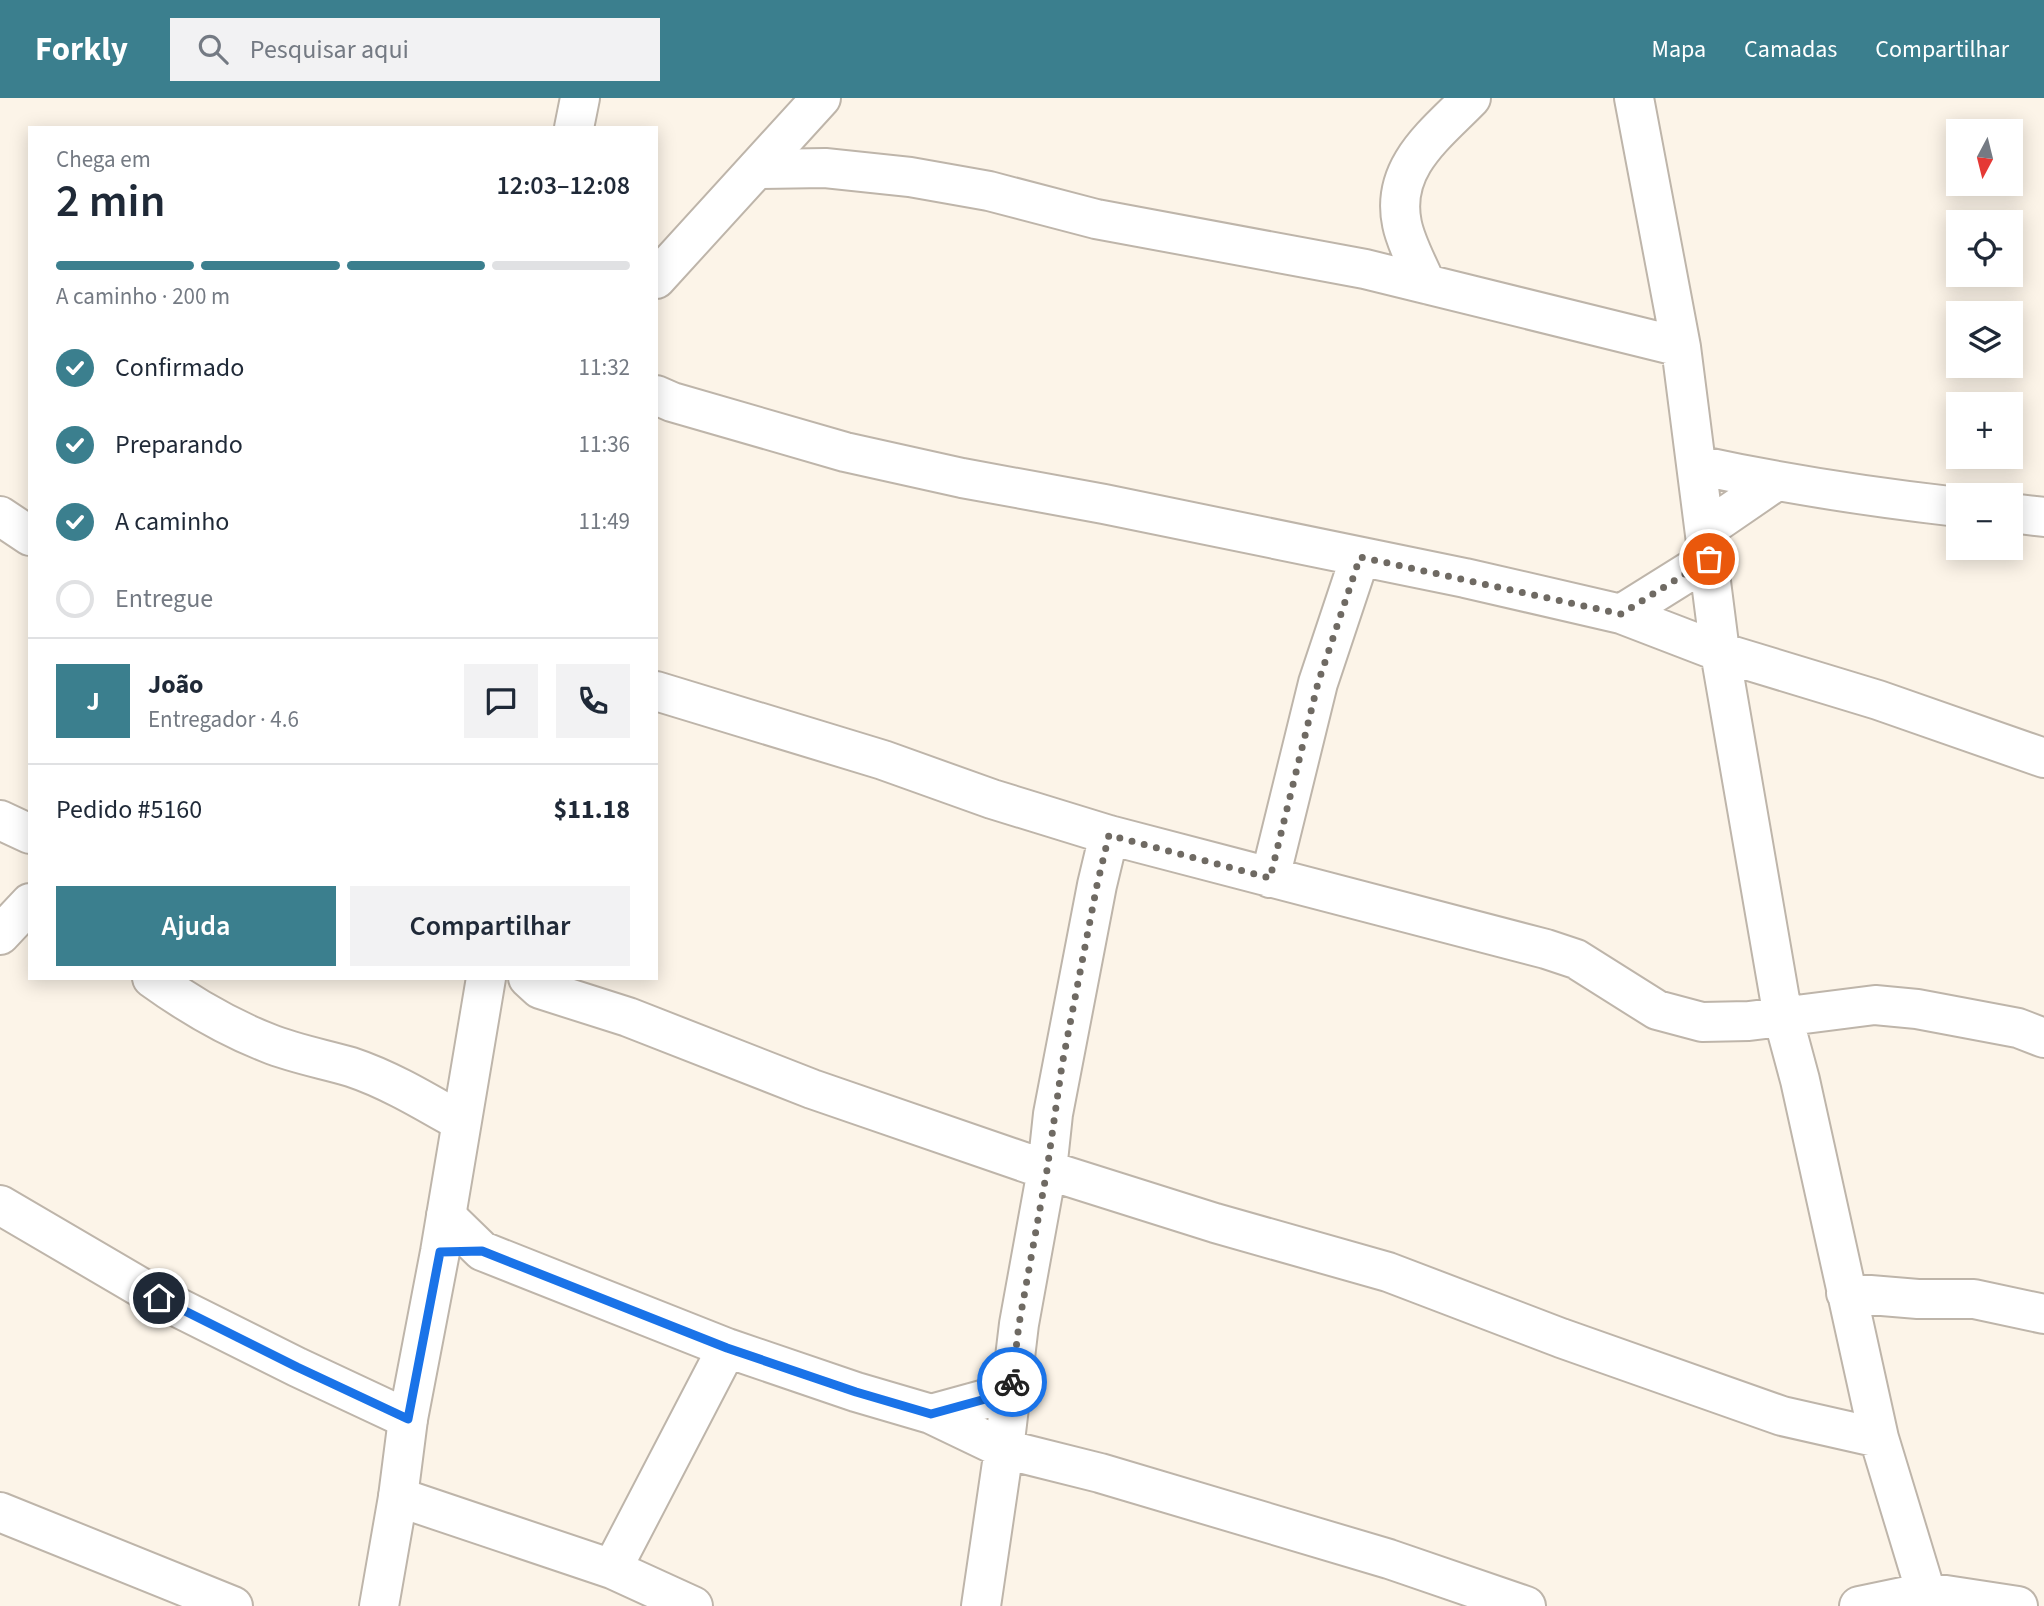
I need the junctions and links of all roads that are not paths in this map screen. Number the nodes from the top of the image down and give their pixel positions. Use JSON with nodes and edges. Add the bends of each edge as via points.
{"nodes":[{"id":1,"x":580,"y":98,"type":"edge"},
{"id":2,"x":821,"y":98,"type":"edge"},
{"id":3,"x":1471,"y":98,"type":"edge"},
{"id":4,"x":1634,"y":98,"type":"edge"},
{"id":5,"x":574,"y":126,"type":"edge"},
{"id":6,"x":757,"y":169,"type":"junction"},
{"id":7,"x":658,"y":277,"type":"edge"},
{"id":8,"x":1426,"y":284,"type":"junction"},
{"id":9,"x":1681,"y":347,"type":"junction"},
{"id":10,"x":658,"y":396,"type":"edge"},
{"id":11,"x":1697,"y":465,"type":"junction"},
{"id":12,"x":1775,"y":482,"type":"junction"},
{"id":13,"x":1946,"y":506,"type":"edge"},
{"id":14,"x":2023,"y":514,"type":"edge"},
{"id":15,"x":0,"y":516,"type":"edge"},
{"id":16,"x":2044,"y":517,"type":"edge"},
{"id":17,"x":28,"y":535,"type":"edge"},
{"id":18,"x":1707,"y":545,"type":"junction"},
{"id":19,"x":1360,"y":557,"type":"junction"},
{"id":20,"x":1621,"y":614,"type":"junction"},
{"id":21,"x":1720,"y":652,"type":"junction"},
{"id":22,"x":658,"y":692,"type":"edge"},
{"id":23,"x":2044,"y":758,"type":"edge"},
{"id":24,"x":0,"y":820,"type":"edge"},
{"id":25,"x":28,"y":833,"type":"edge"},
{"id":26,"x":1109,"y":835,"type":"junction"},
{"id":27,"x":1270,"y":878,"type":"junction"},
{"id":28,"x":28,"y":905,"type":"edge"},
{"id":29,"x":0,"y":935,"type":"edge"},
{"id":30,"x":155,"y":980,"type":"edge"},
{"id":31,"x":534,"y":984,"type":"edge"},
{"id":32,"x":484,"y":990,"type":"edge"},
{"id":33,"x":1837,"y":1010,"type":"junction"},
{"id":34,"x":1783,"y":1017,"type":"junction"},
{"id":35,"x":2044,"y":1038,"type":"edge"},
{"id":36,"x":1800,"y":1080,"type":"junction"},
{"id":37,"x":461,"y":1122,"type":"junction"},
{"id":38,"x":1047,"y":1170,"type":"junction"},
{"id":39,"x":0,"y":1205,"type":"edge"},
{"id":40,"x":443,"y":1234,"type":"junction"},
{"id":41,"x":1846,"y":1293,"type":"junction"},
{"id":42,"x":2044,"y":1314,"type":"edge"},
{"id":43,"x":727,"y":1348,"type":"junction"},
{"id":44,"x":1011,"y":1392,"type":"junction"},
{"id":45,"x":931,"y":1414,"type":"junction"},
{"id":46,"x":408,"y":1419,"type":"junction"},
{"id":47,"x":1878,"y":1438,"type":"junction"},
{"id":48,"x":1004,"y":1448,"type":"junction"},
{"id":49,"x":398,"y":1497,"type":"junction"},
{"id":50,"x":0,"y":1512,"type":"edge"},
{"id":51,"x":612,"y":1569,"type":"junction"},
{"id":52,"x":1928,"y":1599,"type":"edge"},
{"id":53,"x":233,"y":1606,"type":"edge"},
{"id":54,"x":380,"y":1606,"type":"edge"},
{"id":55,"x":693,"y":1606,"type":"edge"},
{"id":56,"x":981,"y":1606,"type":"edge"},
{"id":57,"x":1526,"y":1606,"type":"edge"},
{"id":58,"x":1859,"y":1606,"type":"edge"},
{"id":59,"x":2018,"y":1606,"type":"edge"}],
"edges":[{"from":1,"to":5,"type":"street"},
{"from":2,"to":6,"type":"street"},
{"from":3,"to":8,"type":"street","via":[[1412,160],[1399,194],[1402,225]]},
{"from":4,"to":9,"type":"street"},
{"from":6,"to":7,"type":"street"},
{"from":6,"to":8,"type":"street","via":[[825,168],[910,177]]},
{"from":8,"to":9,"type":"street"},
{"from":9,"to":11,"type":"street"},
{"from":10,"to":19,"type":"street","via":[[845,452]]},
{"from":11,"to":12,"type":"street"},
{"from":11,"to":18,"type":"street"},
{"from":12,"to":13,"type":"street"},
{"from":12,"to":18,"type":"street"},
{"from":14,"to":16,"type":"street"},
{"from":15,"to":17,"type":"street"},
{"from":18,"to":20,"type":"street"},
{"from":18,"to":21,"type":"street"},
{"from":19,"to":20,"type":"street"},
{"from":19,"to":27,"type":"street","via":[[1318,683]]},
{"from":20,"to":21,"type":"street"},
{"from":21,"to":23,"type":"street"},
{"from":21,"to":34,"type":"street"},
{"from":22,"to":26,"type":"street"},
{"from":24,"to":25,"type":"street"},
{"from":26,"to":27,"type":"street"},
{"from":26,"to":38,"type":"street","via":[[1062,1065]]},
{"from":27,"to":34,"type":"street","via":[[1576,959],[1657,1010],[1702,1021]]},
{"from":28,"to":29,"type":"street"},
{"from":30,"to":37,"type":"street","via":[[231,1027],[295,1053],[363,1072],[408,1091]]},
{"from":31,"to":32,"type":"street"},
{"from":31,"to":38,"type":"street","via":[[812,1089]]},
{"from":32,"to":37,"type":"street"},
{"from":33,"to":34,"type":"street"},
{"from":33,"to":35,"type":"street","via":[[1875,1004],[1917,1009],[2018,1028]]},
{"from":33,"to":36,"type":"street"},
{"from":34,"to":36,"type":"street"},
{"from":36,"to":41,"type":"street"},
{"from":37,"to":40,"type":"street"},
{"from":38,"to":44,"type":"street"},
{"from":38,"to":47,"type":"street","via":[[1388,1272],[1782,1416]]},
{"from":39,"to":46,"type":"street","via":[[159,1298]]},
{"from":40,"to":43,"type":"street"},
{"from":40,"to":46,"type":"street"},
{"from":41,"to":42,"type":"street","via":[[1975,1299]]},
{"from":41,"to":47,"type":"street"},
{"from":43,"to":45,"type":"street"},
{"from":43,"to":51,"type":"street"},
{"from":44,"to":45,"type":"street"},
{"from":44,"to":48,"type":"street"},
{"from":45,"to":48,"type":"street"},
{"from":46,"to":49,"type":"street"},
{"from":47,"to":52,"type":"street"},
{"from":48,"to":56,"type":"street"},
{"from":48,"to":57,"type":"street","via":[[1389,1559]]},
{"from":49,"to":51,"type":"street"},
{"from":49,"to":54,"type":"street"},
{"from":50,"to":53,"type":"street"},
{"from":51,"to":55,"type":"street"},
{"from":52,"to":58,"type":"street"},
{"from":52,"to":59,"type":"street"}]}
